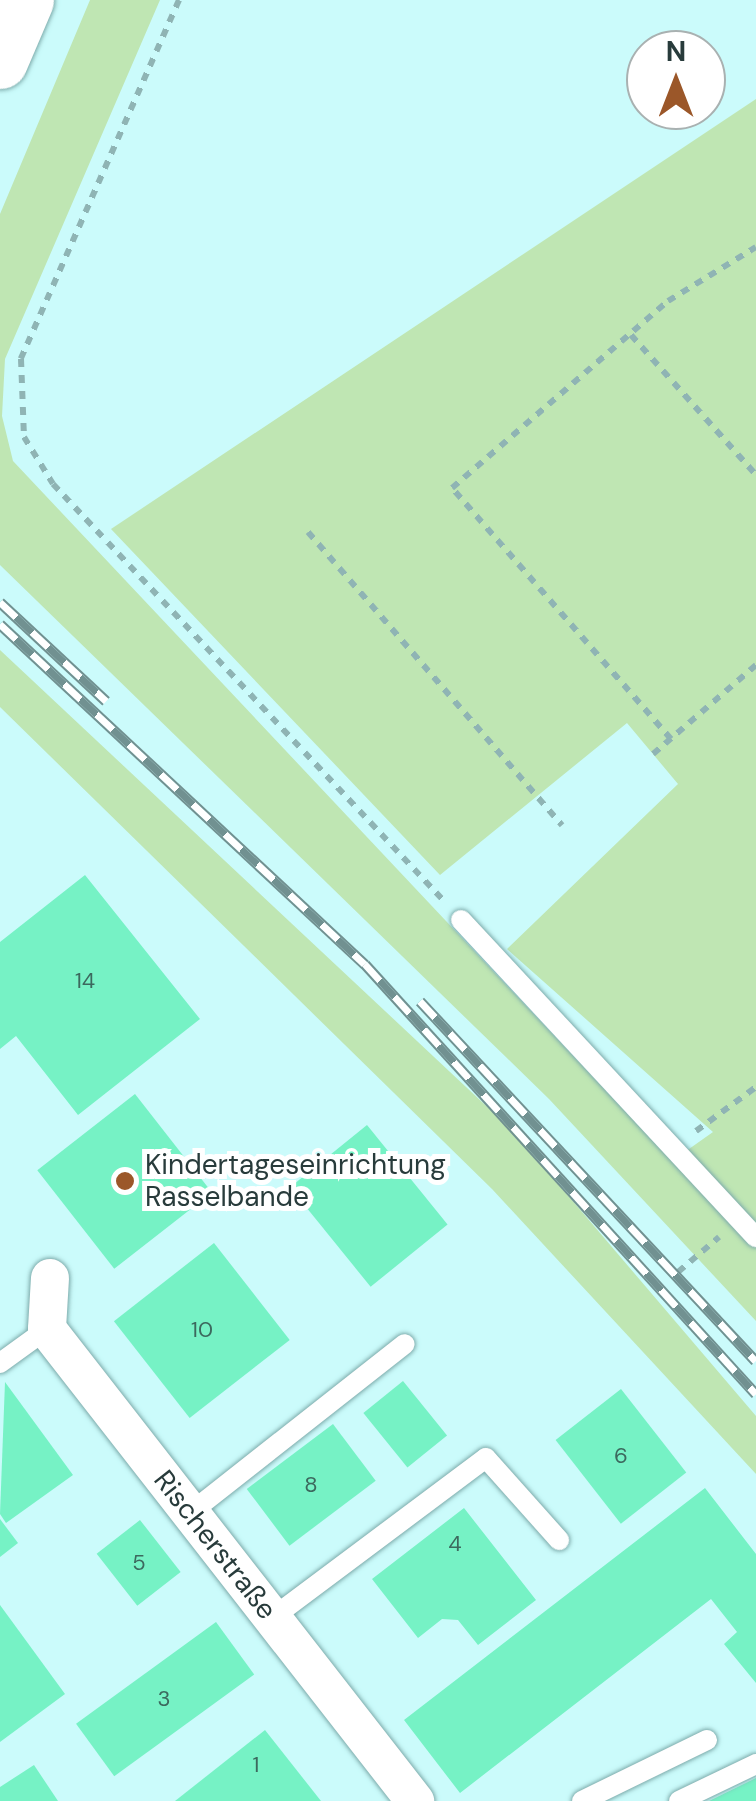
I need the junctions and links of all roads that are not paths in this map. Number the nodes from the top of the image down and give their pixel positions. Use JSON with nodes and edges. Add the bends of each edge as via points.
{"nodes":[{"id":1,"x":26,"y":0,"type":"edge"},
{"id":2,"x":0,"y":61,"type":"edge"},
{"id":3,"x":461,"y":920,"type":"road end"},
{"id":4,"x":756,"y":1237,"type":"edge"},
{"id":5,"x":50,"y":1278,"type":"dead end"},
{"id":6,"x":47,"y":1329,"type":"junction"},
{"id":7,"x":405,"y":1344,"type":"dead end"},
{"id":8,"x":0,"y":1364,"type":"edge"},
{"id":9,"x":190,"y":1513,"type":"junction"},
{"id":10,"x":559,"y":1540,"type":"dead end"},
{"id":11,"x":272,"y":1618,"type":"junction"},
{"id":12,"x":707,"y":1740,"type":"dead end"},
{"id":13,"x":756,"y":1764,"type":"edge"},
{"id":14,"x":415,"y":1801,"type":"edge"},
{"id":15,"x":582,"y":1801,"type":"edge"},
{"id":16,"x":679,"y":1801,"type":"edge"}],
"edges":[{"from":1,"to":2,"type":"highway"},
{"from":3,"to":4,"type":"lane"},
{"from":5,"to":6,"type":"street"},
{"from":6,"to":8,"type":"lane"},
{"from":6,"to":9,"type":"street","name":"Rischerstraße"},
{"from":7,"to":9,"type":"lane"},
{"from":9,"to":11,"type":"street","name":"Rischerstraße"},
{"from":10,"to":11,"type":"lane","via":[[486,1458]]},
{"from":11,"to":14,"type":"street","name":"Rischerstraße"},
{"from":12,"to":15,"type":"lane"},
{"from":13,"to":16,"type":"lane"}]}
